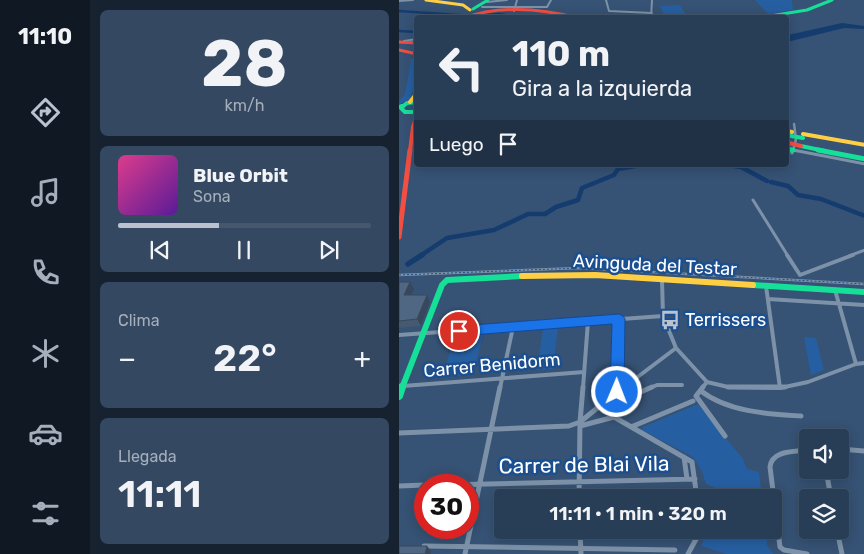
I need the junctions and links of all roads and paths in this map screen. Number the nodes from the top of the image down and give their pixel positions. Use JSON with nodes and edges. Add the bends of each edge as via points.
{"nodes":[{"id":1,"x":413,"y":0,"type":"edge"},
{"id":2,"x":426,"y":0,"type":"edge"},
{"id":3,"x":432,"y":0,"type":"edge"},
{"id":4,"x":507,"y":0,"type":"edge"},
{"id":5,"x":517,"y":0,"type":"edge"},
{"id":6,"x":541,"y":0,"type":"edge"},
{"id":7,"x":607,"y":0,"type":"edge"},
{"id":8,"x":652,"y":0,"type":"edge"},
{"id":9,"x":832,"y":0,"type":"edge"},
{"id":10,"x":399,"y":1,"type":"edge"},
{"id":11,"x":489,"y":1,"type":"edge"},
{"id":12,"x":552,"y":1,"type":"edge"},
{"id":13,"x":537,"y":7,"type":"junction"},
{"id":14,"x":515,"y":9,"type":"junction"},
{"id":15,"x":547,"y":9,"type":"junction"},
{"id":16,"x":473,"y":11,"type":"edge"},
{"id":17,"x":651,"y":13,"type":"joint"},
{"id":18,"x":569,"y":15,"type":"edge"},
{"id":19,"x":774,"y":15,"type":"edge"},
{"id":20,"x":414,"y":40,"type":"edge"},
{"id":21,"x":401,"y":42,"type":"edge"},
{"id":22,"x":414,"y":43,"type":"edge"},
{"id":23,"x":399,"y":50,"type":"edge"},
{"id":24,"x":414,"y":53,"type":"edge"},
{"id":25,"x":413,"y":102,"type":"edge"},
{"id":26,"x":402,"y":110,"type":"edge"},
{"id":27,"x":414,"y":124,"type":"edge"},
{"id":28,"x":794,"y":124,"type":"dead end"},
{"id":29,"x":413,"y":127,"type":"junction"},
{"id":30,"x":789,"y":133,"type":"edge"},
{"id":31,"x":803,"y":136,"type":"junction"},
{"id":32,"x":789,"y":148,"type":"edge"},
{"id":33,"x":864,"y":148,"type":"edge"},
{"id":34,"x":864,"y":159,"type":"edge"},
{"id":35,"x":864,"y":164,"type":"edge"},
{"id":36,"x":753,"y":200,"type":"dead end"},
{"id":37,"x":399,"y":237,"type":"edge"},
{"id":38,"x":864,"y":250,"type":"edge"},
{"id":39,"x":662,"y":280,"type":"junction"},
{"id":40,"x":766,"y":286,"type":"junction"},
{"id":41,"x":835,"y":290,"type":"junction"},
{"id":42,"x":864,"y":292,"type":"edge"},
{"id":43,"x":768,"y":299,"type":"junction"},
{"id":44,"x":839,"y":304,"type":"junction"},
{"id":45,"x":864,"y":305,"type":"edge"},
{"id":46,"x":663,"y":316,"type":"junction"},
{"id":47,"x":619,"y":319,"type":"junction"},
{"id":48,"x":588,"y":321,"type":"junction"},
{"id":49,"x":513,"y":327,"type":"junction"},
{"id":50,"x":422,"y":334,"type":"junction"},
{"id":51,"x":400,"y":335,"type":"edge"},
{"id":52,"x":676,"y":348,"type":"junction"},
{"id":53,"x":864,"y":363,"type":"edge"},
{"id":54,"x":856,"y":364,"type":"junction"},
{"id":55,"x":584,"y":372,"type":"junction"},
{"id":56,"x":502,"y":378,"type":"junction"},
{"id":57,"x":707,"y":382,"type":"junction"},
{"id":58,"x":682,"y":385,"type":"dead end"},
{"id":59,"x":403,"y":386,"type":"junction"},
{"id":60,"x":780,"y":388,"type":"junction"},
{"id":61,"x":701,"y":391,"type":"junction"},
{"id":62,"x":617,"y":392,"type":"junction"},
{"id":63,"x":399,"y":396,"type":"edge"},
{"id":64,"x":693,"y":401,"type":"dead end"},
{"id":65,"x":601,"y":405,"type":"junction"},
{"id":66,"x":801,"y":416,"type":"dead end"},
{"id":67,"x":614,"y":417,"type":"junction"},
{"id":68,"x":580,"y":424,"type":"junction"},
{"id":69,"x":631,"y":427,"type":"junction"},
{"id":70,"x":491,"y":429,"type":"junction"},
{"id":71,"x":399,"y":433,"type":"edge"},
{"id":72,"x":725,"y":436,"type":"dead end"},
{"id":73,"x":849,"y":450,"type":"edge"},
{"id":74,"x":799,"y":451,"type":"edge"},
{"id":75,"x":864,"y":451,"type":"edge"},
{"id":76,"x":684,"y":457,"type":"junction"},
{"id":77,"x":687,"y":479,"type":"junction"},
{"id":78,"x":695,"y":479,"type":"junction"},
{"id":79,"x":579,"y":482,"type":"junction"},
{"id":80,"x":479,"y":484,"type":"joint"},
{"id":81,"x":399,"y":486,"type":"edge"},
{"id":82,"x":414,"y":486,"type":"edge"},
{"id":83,"x":579,"y":489,"type":"edge"},
{"id":84,"x":696,"y":489,"type":"edge"},
{"id":85,"x":469,"y":539,"type":"edge"},
{"id":86,"x":698,"y":539,"type":"edge"},
{"id":87,"x":839,"y":539,"type":"edge"},
{"id":88,"x":418,"y":546,"type":"edge"},
{"id":89,"x":467,"y":547,"type":"junction"},
{"id":90,"x":675,"y":550,"type":"dead end"},
{"id":91,"x":581,"y":551,"type":"edge"},
{"id":92,"x":465,"y":554,"type":"edge"},
{"id":93,"x":688,"y":554,"type":"edge"},
{"id":94,"x":807,"y":554,"type":"edge"},
{"id":95,"x":842,"y":554,"type":"edge"}],
"edges":[{"from":1,"to":10,"type":"street"},
{"from":2,"to":3,"type":"main road"},
{"from":3,"to":16,"type":"main road","via":[[463,5]]},
{"from":4,"to":11,"type":"street"},
{"from":5,"to":14,"type":"street"},
{"from":6,"to":13,"type":"street"},
{"from":7,"to":17,"type":"street","via":[[609,11]]},
{"from":8,"to":17,"type":"street"},
{"from":9,"to":19,"type":"main road","via":[[818,7]]},
{"from":11,"to":16,"type":"main road"},
{"from":12,"to":15,"type":"street"},
{"from":13,"to":14,"type":"street"},
{"from":13,"to":15,"type":"street"},
{"from":14,"to":15,"type":"main road"},
{"from":14,"to":16,"type":"main road"},
{"from":15,"to":18,"type":"main road"},
{"from":20,"to":21,"type":"street"},
{"from":21,"to":22,"type":"main road"},
{"from":23,"to":24,"type":"main road"},
{"from":25,"to":26,"type":"main road"},
{"from":26,"to":29,"type":"main road","via":[[412,116]]},
{"from":27,"to":29,"type":"main road"},
{"from":28,"to":32,"type":"street","via":[[795,139]]},
{"from":29,"to":37,"type":"main road"},
{"from":30,"to":31,"type":"main road"},
{"from":31,"to":33,"type":"main road"},
{"from":31,"to":33,"type":"main road"},
{"from":32,"to":34,"type":"main road","bridge":true,"via":[[801,146]]},
{"from":32,"to":35,"type":"street"},
{"from":36,"to":38,"type":"street","via":[[800,275]]},
{"from":39,"to":40,"type":"main road","name":"Avinguda del Testar"},
{"from":39,"to":46,"type":"street"},
{"from":39,"to":50,"type":"main road","name":"Avinguda del Testar","via":[[553,275],[444,281]]},
{"from":40,"to":41,"type":"main road","name":"Avinguda del Testar"},
{"from":40,"to":43,"type":"street"},
{"from":41,"to":42,"type":"main road","name":"Avinguda del Testar"},
{"from":41,"to":44,"type":"street"},
{"from":43,"to":44,"type":"street"},
{"from":43,"to":60,"type":"street"},
{"from":44,"to":45,"type":"street"},
{"from":44,"to":54,"type":"street"},
{"from":46,"to":47,"type":"street"},
{"from":46,"to":52,"type":"street"},
{"from":47,"to":48,"type":"street"},
{"from":47,"to":62,"type":"street"},
{"from":48,"to":49,"type":"street"},
{"from":48,"to":55,"type":"street"},
{"from":49,"to":50,"type":"street"},
{"from":49,"to":56,"type":"street"},
{"from":50,"to":51,"type":"street"},
{"from":50,"to":59,"type":"main road"},
{"from":52,"to":57,"type":"street"},
{"from":52,"to":62,"type":"street"},
{"from":53,"to":54,"type":"street"},
{"from":54,"to":60,"type":"street","via":[[808,382]]},
{"from":55,"to":56,"type":"street","name":"Carrer Benidorm"},
{"from":55,"to":68,"type":"street"},
{"from":56,"to":59,"type":"street","name":"Carrer Benidorm"},
{"from":56,"to":70,"type":"street"},
{"from":57,"to":60,"type":"street","via":[[728,387]]},
{"from":57,"to":61,"type":"street"},
{"from":58,"to":65,"type":"street","via":[[657,385],[614,404]]},
{"from":59,"to":63,"type":"main road"},
{"from":61,"to":66,"type":"street","via":[[715,399],[762,413]]},
{"from":61,"to":72,"type":"street","via":[[696,396],[698,401]]},
{"from":62,"to":65,"type":"street"},
{"from":64,"to":69,"type":"street"},
{"from":65,"to":67,"type":"street"},
{"from":65,"to":68,"type":"street"},
{"from":67,"to":68,"type":"street"},
{"from":67,"to":69,"type":"street"},
{"from":68,"to":70,"type":"street"},
{"from":68,"to":79,"type":"street"},
{"from":69,"to":76,"type":"street"},
{"from":70,"to":71,"type":"street"},
{"from":70,"to":80,"type":"street"},
{"from":73,"to":75,"type":"street"},
{"from":74,"to":94,"type":"street","via":[[776,455],[771,460],[780,546],[784,550]]},
{"from":76,"to":77,"type":"street"},
{"from":76,"to":78,"type":"street","via":[[693,464]]},
{"from":77,"to":78,"type":"street","name":"Carrer de Blai Vila"},
{"from":77,"to":79,"type":"street","name":"Carrer de Blai Vila"},
{"from":78,"to":84,"type":"street"},
{"from":79,"to":80,"type":"street","name":"Carrer de Blai Vila"},
{"from":79,"to":83,"type":"street"},
{"from":81,"to":82,"type":"street"},
{"from":85,"to":89,"type":"street"},
{"from":86,"to":93,"type":"street"},
{"from":87,"to":95,"type":"street"},
{"from":88,"to":89,"type":"street"},
{"from":89,"to":91,"type":"street"},
{"from":89,"to":92,"type":"street"},
{"from":90,"to":91,"type":"street"}]}
